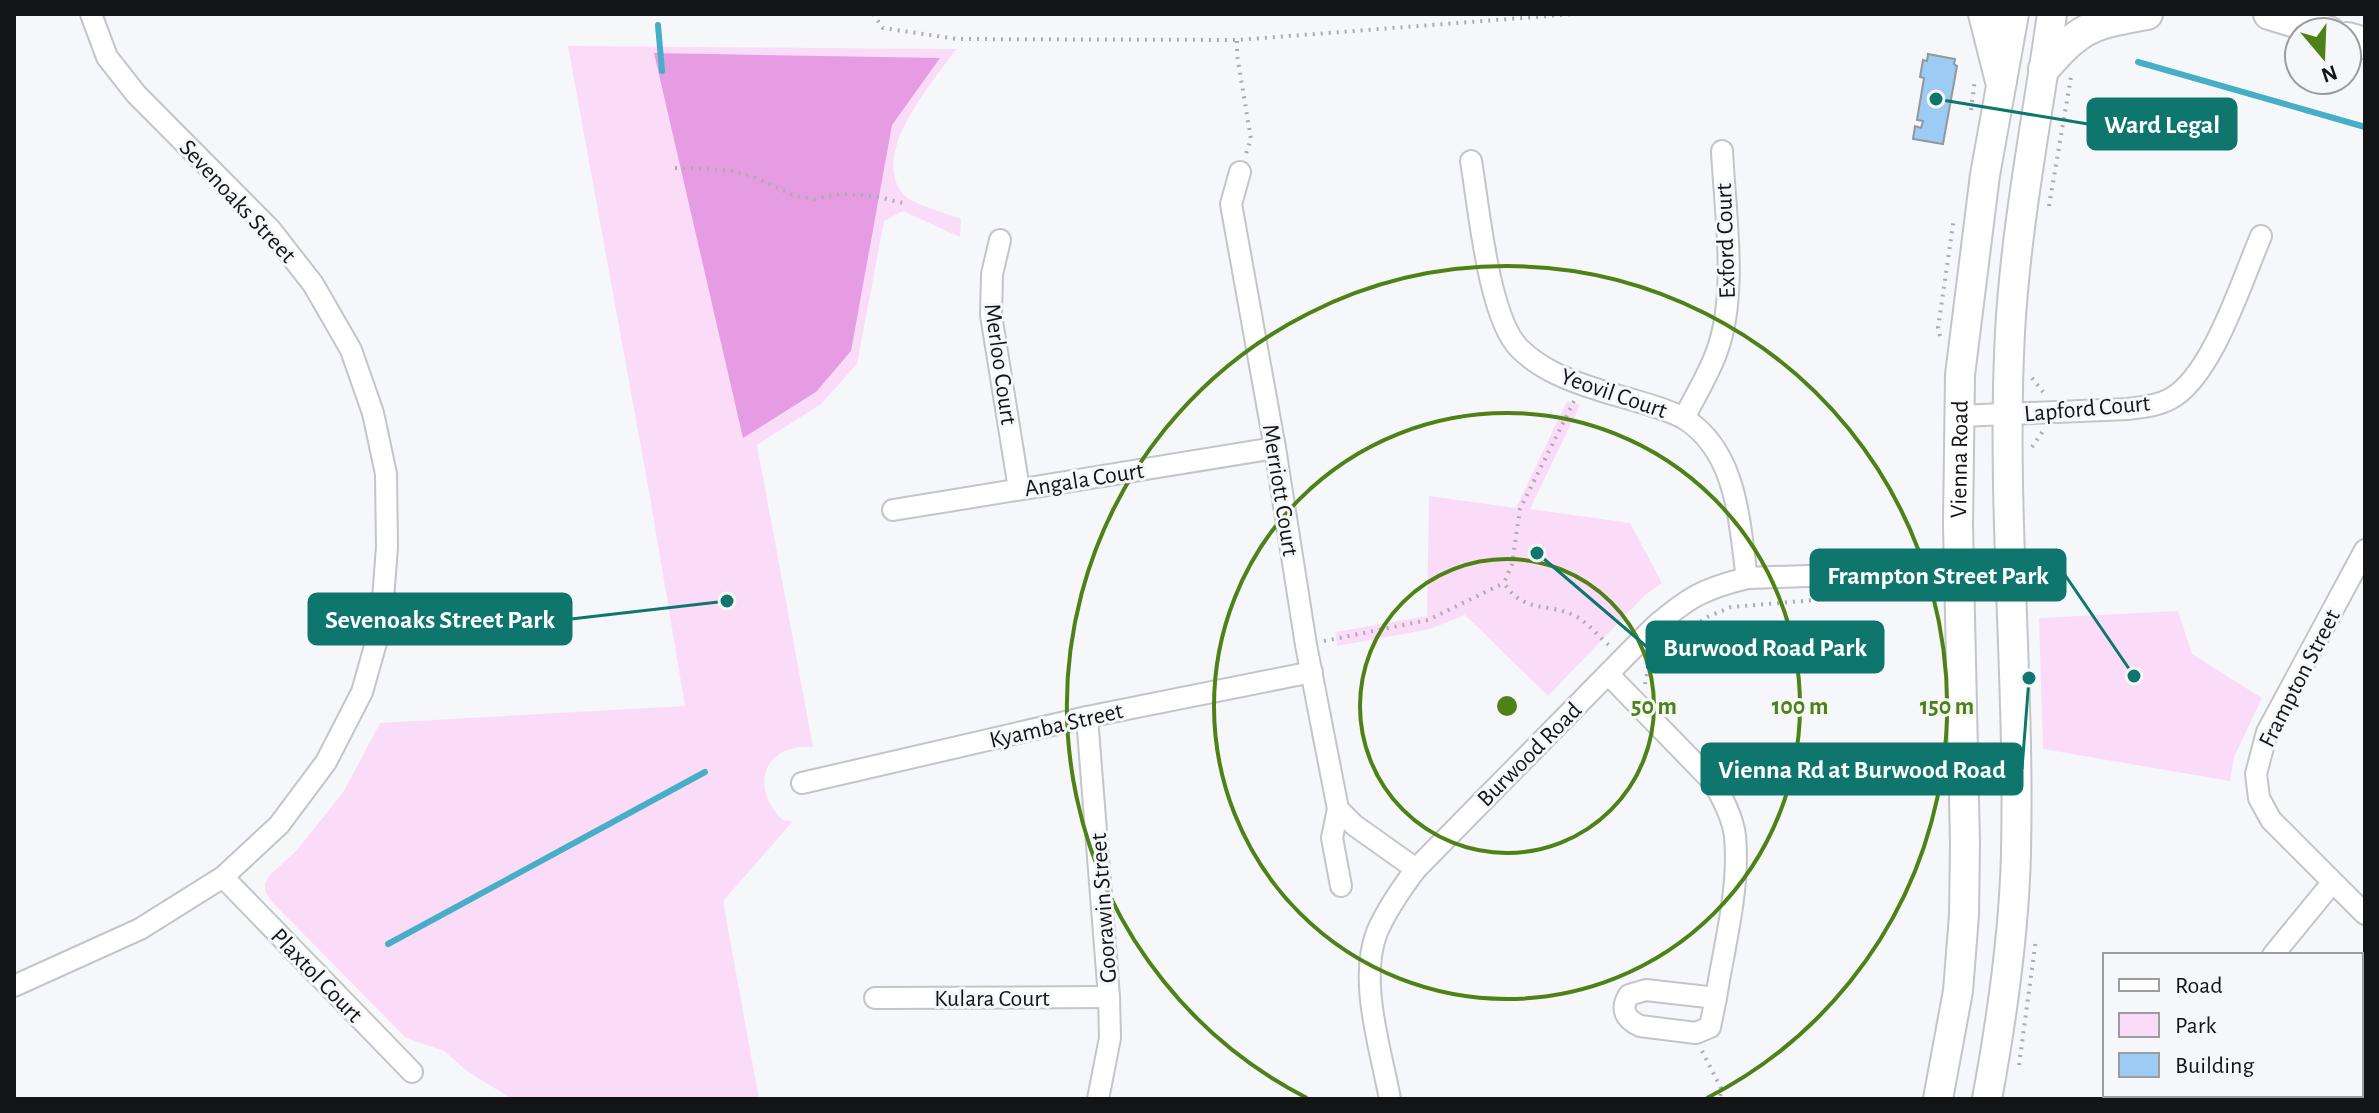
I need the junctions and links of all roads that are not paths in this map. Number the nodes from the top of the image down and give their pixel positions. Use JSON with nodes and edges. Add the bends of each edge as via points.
{"nodes":[{"id":1,"x":91,"y":14,"type":"edge"},
{"id":2,"x":1984,"y":14,"type":"edge"},
{"id":3,"x":2014,"y":14,"type":"edge"},
{"id":4,"x":2052,"y":14,"type":"edge"},
{"id":5,"x":2147,"y":14,"type":"edge"},
{"id":6,"x":2044,"y":69,"type":"junction"},
{"id":7,"x":2001,"y":81,"type":"junction"},
{"id":8,"x":1722,"y":151,"type":"dead end"},
{"id":9,"x":1471,"y":161,"type":"dead end"},
{"id":10,"x":1240,"y":172,"type":"road end"},
{"id":11,"x":2261,"y":236,"type":"dead end"},
{"id":12,"x":1000,"y":240,"type":"dead end"},
{"id":13,"x":2009,"y":415,"type":"junction"},
{"id":14,"x":1958,"y":416,"type":"junction"},
{"id":15,"x":1684,"y":418,"type":"junction"},
{"id":16,"x":1275,"y":448,"type":"junction"},
{"id":17,"x":1019,"y":489,"type":"junction"},
{"id":18,"x":893,"y":510,"type":"dead end"},
{"id":19,"x":2365,"y":550,"type":"edge"},
{"id":20,"x":2011,"y":569,"type":"junction"},
{"id":21,"x":1958,"y":571,"type":"junction"},
{"id":22,"x":1747,"y":578,"type":"junction"},
{"id":23,"x":1312,"y":672,"type":"junction"},
{"id":24,"x":1608,"y":674,"type":"junction"},
{"id":25,"x":1087,"y":717,"type":"junction"},
{"id":26,"x":802,"y":783,"type":"dead end"},
{"id":27,"x":1338,"y":809,"type":"junction"},
{"id":28,"x":1416,"y":869,"type":"junction"},
{"id":29,"x":223,"y":877,"type":"junction"},
{"id":30,"x":2332,"y":883,"type":"junction"},
{"id":31,"x":1341,"y":886,"type":"dead end"},
{"id":32,"x":2365,"y":914,"type":"edge"},
{"id":33,"x":2275,"y":953,"type":"edge"},
{"id":34,"x":14,"y":986,"type":"edge"},
{"id":35,"x":1109,"y":997,"type":"junction"},
{"id":36,"x":875,"y":998,"type":"dead end"},
{"id":37,"x":1716,"y":998,"type":"junction"},
{"id":38,"x":412,"y":1072,"type":"dead end"},
{"id":39,"x":1098,"y":1099,"type":"edge"},
{"id":40,"x":1390,"y":1099,"type":"edge"},
{"id":41,"x":1938,"y":1099,"type":"edge"},
{"id":42,"x":1987,"y":1099,"type":"edge"}],
"edges":[{"from":1,"to":29,"type":"street","name":"Sevenoaks Street","via":[[107,57],[136,94],[270,229],[313,284],[351,350],[373,413],[386,474],[381,625],[362,692],[326,762],[279,825]]},
{"from":2,"to":7,"type":"main road"},
{"from":3,"to":7,"type":"main road","name":"Vienna Road"},
{"from":4,"to":6,"type":"main road","name":"Vienna Road"},
{"from":5,"to":6,"type":"main road","via":[[2085,30]]},
{"from":6,"to":13,"type":"main road","name":"Vienna Road","via":[[2028,160],[2010,331]]},
{"from":7,"to":14,"type":"main road","name":"Vienna Road","via":[[1968,296]]},
{"from":8,"to":15,"type":"street","name":"Exford Court","via":[[1726,317],[1717,352]]},
{"from":9,"to":15,"type":"street","name":"Yeovil Court","via":[[1500,317],[1518,347],[1554,374]]},
{"from":10,"to":16,"type":"street","name":"Merriott Court","via":[[1231,204]]},
{"from":11,"to":13,"type":"street","name":"Lapford Court","via":[[2208,358],[2194,381],[2172,398],[2128,409]]},
{"from":12,"to":17,"type":"street","name":"Merloo Court","via":[[991,315]]},
{"from":13,"to":14,"type":"street","name":"Lapford Court"},
{"from":13,"to":20,"type":"main road","name":"Vienna Road"},
{"from":14,"to":21,"type":"main road","name":"Vienna Road"},
{"from":15,"to":22,"type":"street","name":"Yeovil Court","via":[[1721,457],[1739,515]]},
{"from":16,"to":17,"type":"street","name":"Angala Court"},
{"from":16,"to":23,"type":"street","name":"Merriott Court"},
{"from":17,"to":18,"type":"street","name":"Angala Court"},
{"from":19,"to":30,"type":"street","name":"Frampton Street","via":[[2267,732],[2256,774],[2259,798],[2271,820]]},
{"from":20,"to":21,"type":"street","name":"Burwood Road"},
{"from":20,"to":42,"type":"main road","name":"Vienna Road","via":[[2016,853],[2009,955]]},
{"from":21,"to":22,"type":"street","name":"Burwood Road"},
{"from":21,"to":41,"type":"main road","name":"Vienna Road","via":[[1964,915],[1958,991]]},
{"from":22,"to":24,"type":"street","name":"Burwood Road","via":[[1710,587],[1680,604]]},
{"from":23,"to":25,"type":"street","name":"Kyamba Street"},
{"from":23,"to":27,"type":"street","name":"Merriott Court"},
{"from":24,"to":28,"type":"street","name":"Burwood Road"},
{"from":24,"to":37,"type":"street","via":[[1714,783],[1725,802],[1735,833],[1736,871]]},
{"from":25,"to":26,"type":"street","name":"Kyamba Street"},
{"from":25,"to":35,"type":"street","name":"Goorawin Street"},
{"from":27,"to":28,"type":"street"},
{"from":27,"to":31,"type":"street","name":"Merriott Court","via":[[1332,838]]},
{"from":28,"to":40,"type":"street","name":"Burwood Road","via":[[1376,935],[1369,977]]},
{"from":29,"to":34,"type":"street","name":"Sevenoaks Street","via":[[140,929]]},
{"from":29,"to":38,"type":"street","name":"Plaxtol Court"},
{"from":30,"to":32,"type":"street","name":"Frampton Street"},
{"from":30,"to":33,"type":"street"},
{"from":35,"to":36,"type":"street","name":"Kulara Court"},
{"from":35,"to":39,"type":"street","name":"Goorawin Street","via":[[1110,1038]]},
{"from":37,"to":37,"type":"street","via":[[1646,990],[1629,995],[1626,1016],[1640,1026],[1697,1033],[1710,1027]]}]}
